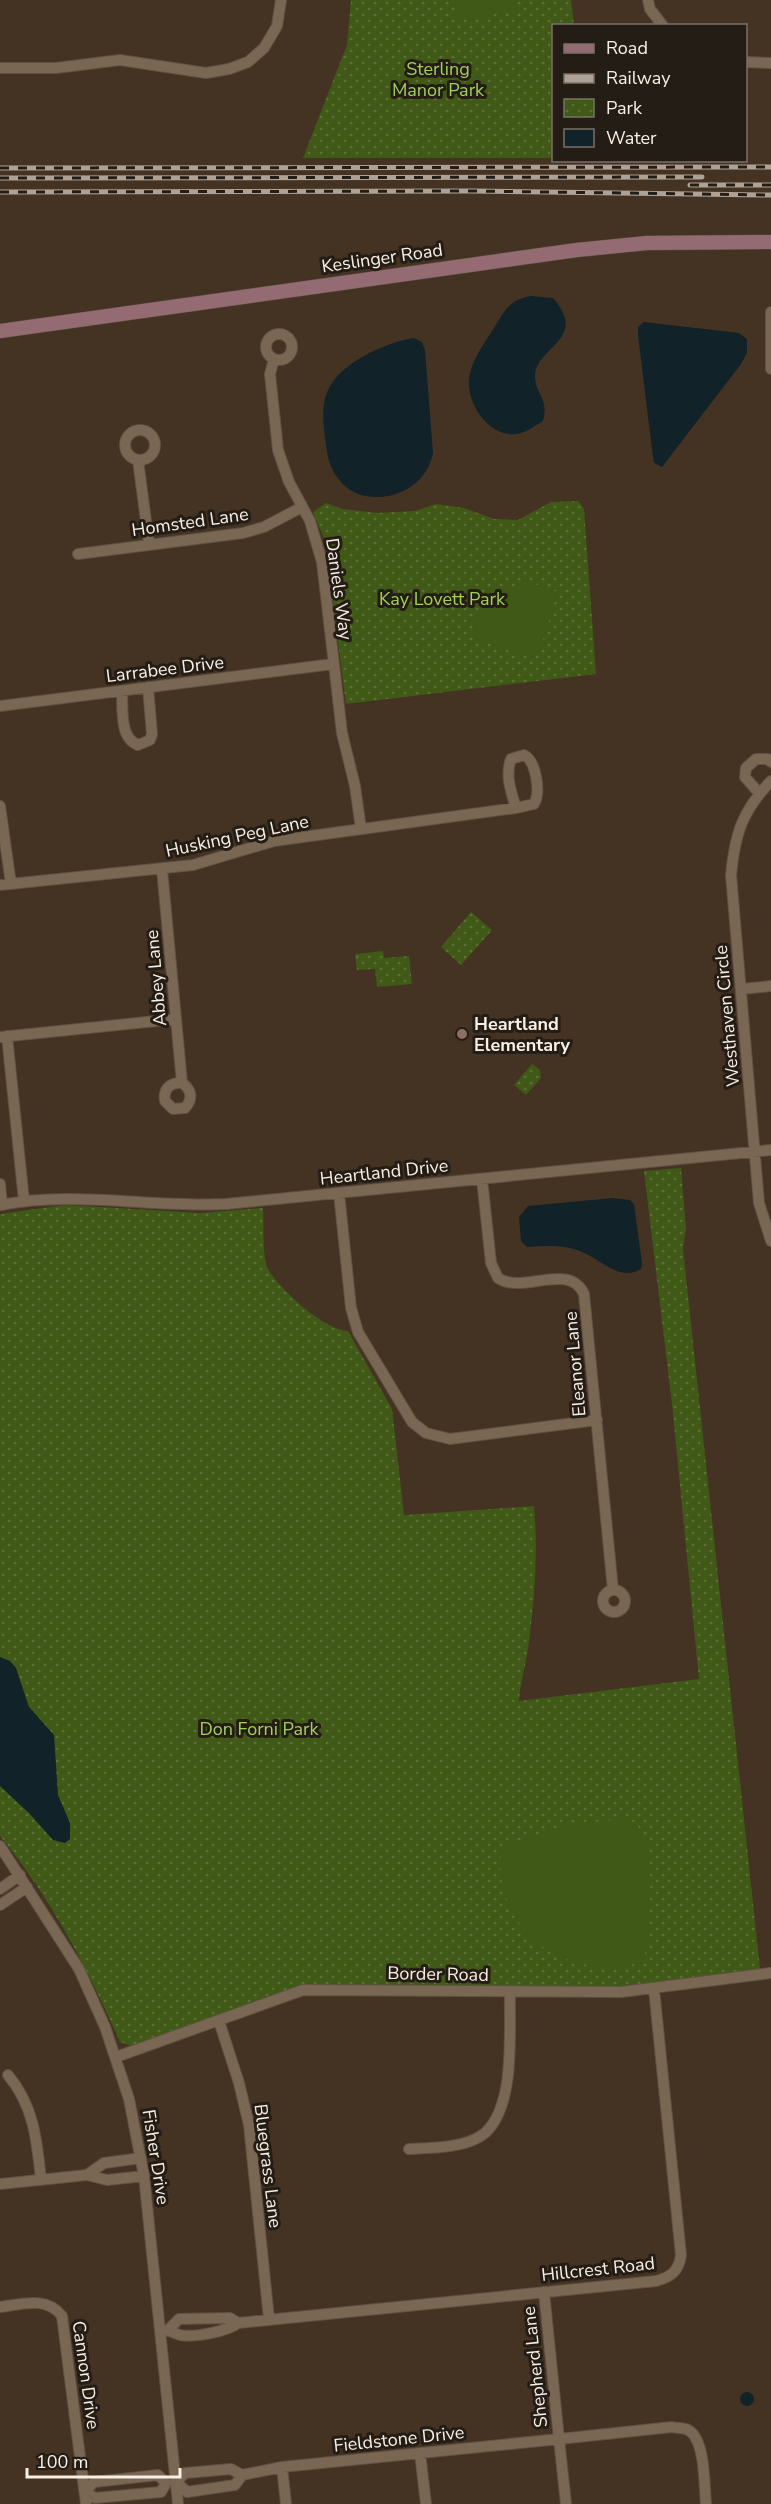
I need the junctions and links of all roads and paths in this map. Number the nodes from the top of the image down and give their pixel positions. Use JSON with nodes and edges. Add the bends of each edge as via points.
{"nodes":[{"id":1,"x":281,"y":0,"type":"edge"},
{"id":2,"x":648,"y":0,"type":"edge"},
{"id":3,"x":661,"y":24,"type":"edge"},
{"id":4,"x":747,"y":62,"type":"edge"},
{"id":5,"x":771,"y":63,"type":"edge"},
{"id":6,"x":0,"y":68,"type":"edge"},
{"id":7,"x":771,"y":242,"type":"edge"},
{"id":8,"x":771,"y":312,"type":"edge"},
{"id":9,"x":0,"y":332,"type":"edge"},
{"id":10,"x":274,"y":359,"type":"dead end"},
{"id":11,"x":771,"y":369,"type":"edge"},
{"id":12,"x":138,"y":460,"type":"dead end"},
{"id":13,"x":302,"y":507,"type":"junction"},
{"id":14,"x":149,"y":544,"type":"junction"},
{"id":15,"x":78,"y":554,"type":"dead end"},
{"id":16,"x":333,"y":664,"type":"junction"},
{"id":17,"x":147,"y":687,"type":"junction"},
{"id":18,"x":122,"y":691,"type":"junction"},
{"id":19,"x":0,"y":706,"type":"edge"},
{"id":20,"x":771,"y":762,"type":"edge"},
{"id":21,"x":771,"y":781,"type":"edge"},
{"id":22,"x":759,"y":793,"type":"junction"},
{"id":23,"x":0,"y":807,"type":"edge"},
{"id":24,"x":516,"y":808,"type":"junction"},
{"id":25,"x":361,"y":829,"type":"junction"},
{"id":26,"x":162,"y":869,"type":"junction"},
{"id":27,"x":5,"y":884,"type":"edge"},
{"id":28,"x":771,"y":986,"type":"edge"},
{"id":29,"x":742,"y":989,"type":"junction"},
{"id":30,"x":176,"y":1019,"type":"junction"},
{"id":31,"x":3,"y":1037,"type":"edge"},
{"id":32,"x":182,"y":1083,"type":"dead end"},
{"id":33,"x":771,"y":1150,"type":"edge"},
{"id":34,"x":754,"y":1153,"type":"junction"},
{"id":35,"x":482,"y":1179,"type":"junction"},
{"id":36,"x":0,"y":1184,"type":"edge"},
{"id":37,"x":339,"y":1193,"type":"junction"},
{"id":38,"x":24,"y":1201,"type":"junction"},
{"id":39,"x":1,"y":1205,"type":"edge"},
{"id":40,"x":771,"y":1241,"type":"edge"},
{"id":41,"x":597,"y":1420,"type":"junction"},
{"id":42,"x":613,"y":1590,"type":"dead end"},
{"id":43,"x":0,"y":1846,"type":"edge"},
{"id":44,"x":20,"y":1875,"type":"junction"},
{"id":45,"x":27,"y":1887,"type":"junction"},
{"id":46,"x":0,"y":1889,"type":"edge"},
{"id":47,"x":0,"y":1905,"type":"edge"},
{"id":48,"x":771,"y":1973,"type":"edge"},
{"id":49,"x":654,"y":1989,"type":"junction"},
{"id":50,"x":510,"y":1992,"type":"junction"},
{"id":51,"x":219,"y":2021,"type":"junction"},
{"id":52,"x":116,"y":2057,"type":"junction"},
{"id":53,"x":8,"y":2075,"type":"dead end"},
{"id":54,"x":410,"y":2149,"type":"dead end"},
{"id":55,"x":141,"y":2158,"type":"junction"},
{"id":56,"x":87,"y":2175,"type":"junction"},
{"id":57,"x":144,"y":2176,"type":"junction"},
{"id":58,"x":41,"y":2180,"type":"junction"},
{"id":59,"x":0,"y":2184,"type":"edge"},
{"id":60,"x":544,"y":2292,"type":"junction"},
{"id":61,"x":0,"y":2307,"type":"edge"},
{"id":62,"x":269,"y":2319,"type":"junction"},
{"id":63,"x":238,"y":2323,"type":"junction"},
{"id":64,"x":165,"y":2330,"type":"junction"},
{"id":65,"x":559,"y":2439,"type":"junction"},
{"id":66,"x":420,"y":2453,"type":"junction"},
{"id":67,"x":282,"y":2467,"type":"junction"},
{"id":68,"x":242,"y":2475,"type":"junction"},
{"id":69,"x":171,"y":2483,"type":"junction"},
{"id":70,"x":85,"y":2498,"type":"edge"},
{"id":71,"x":178,"y":2504,"type":"edge"},
{"id":72,"x":286,"y":2504,"type":"edge"},
{"id":73,"x":426,"y":2504,"type":"edge"},
{"id":74,"x":566,"y":2504,"type":"edge"},
{"id":75,"x":706,"y":2504,"type":"edge"}],
"edges":[{"from":1,"to":6,"type":"street","via":[[277,26],[264,48],[248,62],[230,69],[206,73],[120,60],[56,68]]},
{"from":2,"to":3,"type":"street"},
{"from":4,"to":5,"type":"street"},
{"from":7,"to":9,"type":"main road","name":"Keslinger Road","via":[[647,243],[577,250]]},
{"from":8,"to":11,"type":"street"},
{"from":10,"to":13,"type":"street","name":"Daniels Way","via":[[270,374],[278,450]]},
{"from":12,"to":14,"type":"street"},
{"from":13,"to":14,"type":"street","name":"Homsted Lane","via":[[243,533]]},
{"from":13,"to":16,"type":"street","name":"Daniels Way","via":[[313,528],[322,562]]},
{"from":14,"to":15,"type":"street","name":"Homsted Lane"},
{"from":16,"to":17,"type":"street","name":"Larrabee Drive"},
{"from":16,"to":25,"type":"street","name":"Daniels Way"},
{"from":17,"to":18,"type":"street","name":"Larrabee Drive"},
{"from":17,"to":18,"type":"street","via":[[152,734],[150,740],[138,745],[125,732]]},
{"from":18,"to":19,"type":"street","name":"Larrabee Drive"},
{"from":20,"to":22,"type":"street","via":[[756,759],[746,768],[745,777]]},
{"from":21,"to":22,"type":"street","name":"Westhaven Circle"},
{"from":22,"to":29,"type":"street","name":"Westhaven Circle","via":[[742,818],[730,874]]},
{"from":23,"to":27,"type":"street"},
{"from":24,"to":24,"type":"street","name":"Husking Peg Lane","via":[[509,766],[511,759],[524,755],[532,764],[537,795],[534,804]]},
{"from":24,"to":25,"type":"street","name":"Husking Peg Lane"},
{"from":25,"to":26,"type":"street","name":"Husking Peg Lane","via":[[267,842],[202,863]]},
{"from":26,"to":27,"type":"street","name":"Husking Peg Lane"},
{"from":26,"to":30,"type":"street","name":"Abbey Lane"},
{"from":28,"to":29,"type":"street"},
{"from":29,"to":34,"type":"street","name":"Westhaven Circle"},
{"from":30,"to":31,"type":"street"},
{"from":30,"to":32,"type":"street","name":"Abbey Lane"},
{"from":31,"to":38,"type":"street"},
{"from":33,"to":34,"type":"street","name":"Heartland Drive"},
{"from":34,"to":35,"type":"street","name":"Heartland Drive"},
{"from":34,"to":40,"type":"street","name":"Westhaven Circle","via":[[759,1203]]},
{"from":35,"to":37,"type":"street","name":"Heartland Drive"},
{"from":35,"to":41,"type":"street","name":"Eleanor Lane","via":[[491,1263],[498,1278],[516,1284],[564,1279],[581,1288],[586,1300]]},
{"from":36,"to":39,"type":"street"},
{"from":37,"to":38,"type":"street","name":"Heartland Drive","via":[[204,1205],[80,1198]]},
{"from":37,"to":41,"type":"street","via":[[354,1323],[403,1410],[418,1428],[450,1438]]},
{"from":38,"to":39,"type":"street","name":"Heartland Drive"},
{"from":41,"to":42,"type":"street","name":"Eleanor Lane"},
{"from":43,"to":44,"type":"street","name":"Fisher Drive"},
{"from":44,"to":45,"type":"street","name":"Fisher Drive"},
{"from":44,"to":46,"type":"street"},
{"from":45,"to":47,"type":"street"},
{"from":45,"to":52,"type":"street","name":"Fisher Drive","via":[[79,1969]]},
{"from":48,"to":49,"type":"street","name":"Border Road"},
{"from":49,"to":50,"type":"street","name":"Border Road"},
{"from":49,"to":60,"type":"street","name":"Hillcrest Road","via":[[680,2264],[668,2278],[656,2281]]},
{"from":50,"to":51,"type":"street","name":"Border Road","via":[[309,1989]]},
{"from":50,"to":54,"type":"street","via":[[506,2087],[501,2114],[484,2134],[447,2147]]},
{"from":51,"to":52,"type":"street","name":"Border Road"},
{"from":51,"to":62,"type":"street","name":"Bluegrass Lane","via":[[249,2125]]},
{"from":52,"to":55,"type":"street","name":"Fisher Drive"},
{"from":53,"to":58,"type":"street","via":[[26,2102],[36,2132]]},
{"from":55,"to":56,"type":"street","via":[[104,2163]]},
{"from":55,"to":57,"type":"street","name":"Fisher Drive"},
{"from":56,"to":57,"type":"street","via":[[107,2180]]},
{"from":56,"to":58,"type":"street"},
{"from":57,"to":64,"type":"street","name":"Fisher Drive"},
{"from":58,"to":59,"type":"street"},
{"from":60,"to":62,"type":"street","name":"Hillcrest Road"},
{"from":60,"to":65,"type":"street","name":"Shepherd Lane"},
{"from":61,"to":70,"type":"street","name":"Cannon Drive","via":[[40,2302],[62,2316]]},
{"from":62,"to":63,"type":"street","name":"Hillcrest Road"},
{"from":63,"to":64,"type":"street","name":"Hillcrest Road","via":[[231,2329],[209,2333],[181,2335]]},
{"from":63,"to":64,"type":"street","name":"Hillcrest Road","via":[[230,2318],[179,2319]]},
{"from":64,"to":69,"type":"street","name":"Fisher Drive"},
{"from":65,"to":66,"type":"street","name":"Fieldstone Drive"},
{"from":65,"to":74,"type":"street","name":"Shepherd Lane"},
{"from":65,"to":75,"type":"street","name":"Shepherd Lane","via":[[672,2427],[687,2429],[700,2446]]},
{"from":66,"to":67,"type":"street","name":"Fieldstone Drive"},
{"from":66,"to":73,"type":"street"},
{"from":67,"to":68,"type":"street","name":"Fieldstone Drive"},
{"from":67,"to":72,"type":"street"},
{"from":68,"to":69,"type":"street","name":"Fieldstone Drive","via":[[231,2469],[185,2473]]},
{"from":68,"to":69,"type":"street","name":"Fieldstone Drive","via":[[235,2485],[211,2490],[187,2492]]},
{"from":69,"to":70,"type":"street","via":[[161,2492]]},
{"from":69,"to":70,"type":"street","via":[[158,2475],[96,2481]]},
{"from":69,"to":71,"type":"street","name":"Fisher Drive"}]}
